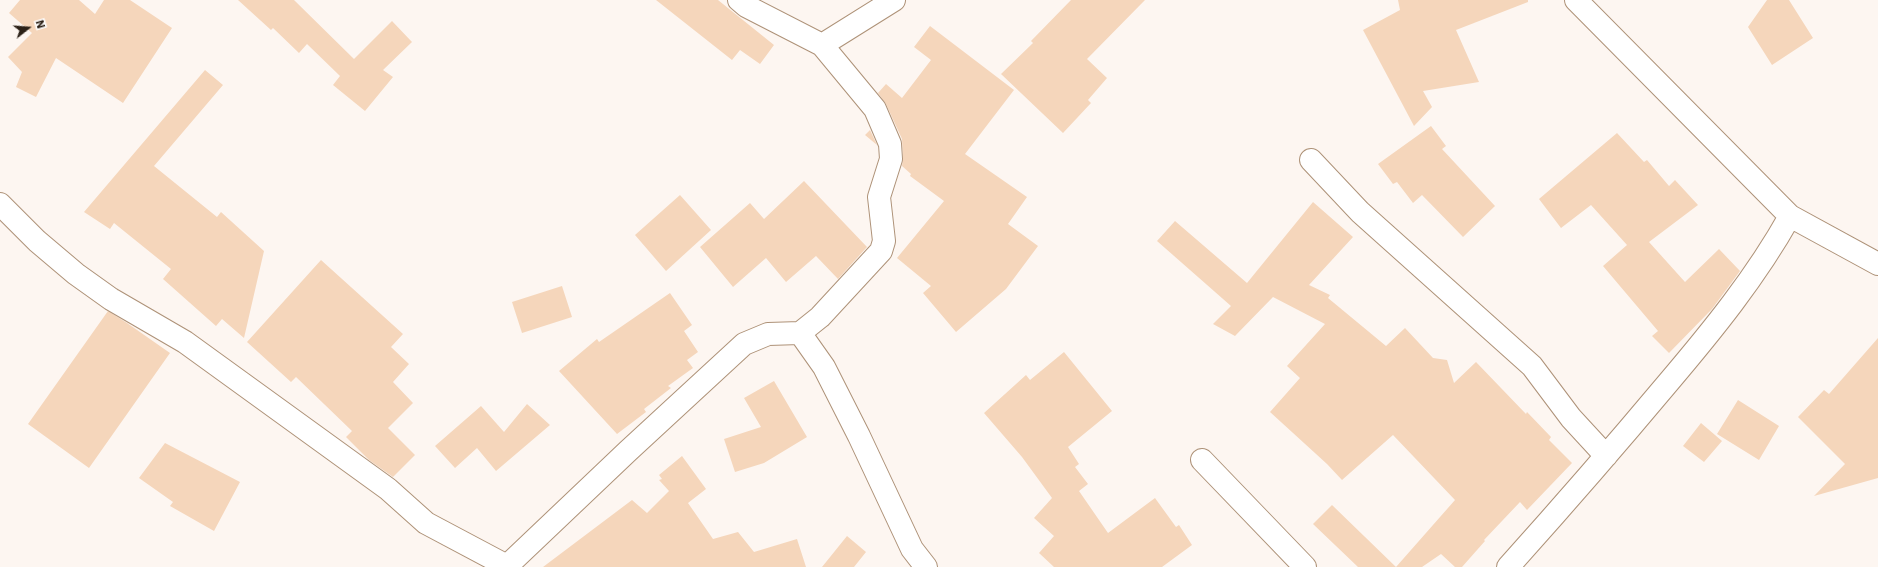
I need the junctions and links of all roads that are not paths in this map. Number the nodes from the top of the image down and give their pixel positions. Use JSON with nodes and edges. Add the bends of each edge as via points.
{"nodes":[{"id":1,"x":739,"y":0,"type":"edge"},
{"id":2,"x":894,"y":0,"type":"edge"},
{"id":3,"x":1576,"y":0,"type":"edge"},
{"id":4,"x":822,"y":45,"type":"junction"},
{"id":5,"x":1311,"y":160,"type":"dead end"},
{"id":6,"x":0,"y":204,"type":"edge"},
{"id":7,"x":1790,"y":216,"type":"junction"},
{"id":8,"x":1878,"y":264,"type":"edge"},
{"id":9,"x":800,"y":333,"type":"junction"},
{"id":10,"x":1606,"y":456,"type":"junction"},
{"id":11,"x":1202,"y":460,"type":"dead end"},
{"id":12,"x":508,"y":566,"type":"edge"},
{"id":13,"x":926,"y":567,"type":"edge"},
{"id":14,"x":1305,"y":567,"type":"edge"},
{"id":15,"x":1508,"y":567,"type":"edge"}],
"edges":[{"from":1,"to":4,"type":"street"},
{"from":2,"to":4,"type":"street"},
{"from":3,"to":7,"type":"street"},
{"from":4,"to":9,"type":"street","via":[[874,109],[890,144],[891,159],[879,197],[884,241],[881,251],[820,317]]},
{"from":5,"to":10,"type":"street","via":[[1360,212],[1532,366],[1571,418]]},
{"from":6,"to":12,"type":"street","via":[[76,274],[185,342],[388,488],[426,523]]},
{"from":7,"to":8,"type":"street"},
{"from":7,"to":10,"type":"street","via":[[1743,290],[1712,331]]},
{"from":9,"to":12,"type":"street","via":[[768,334],[744,344],[628,450]]},
{"from":9,"to":13,"type":"street","via":[[824,367],[912,549]]},
{"from":10,"to":15,"type":"street"},
{"from":11,"to":14,"type":"street"}]}
